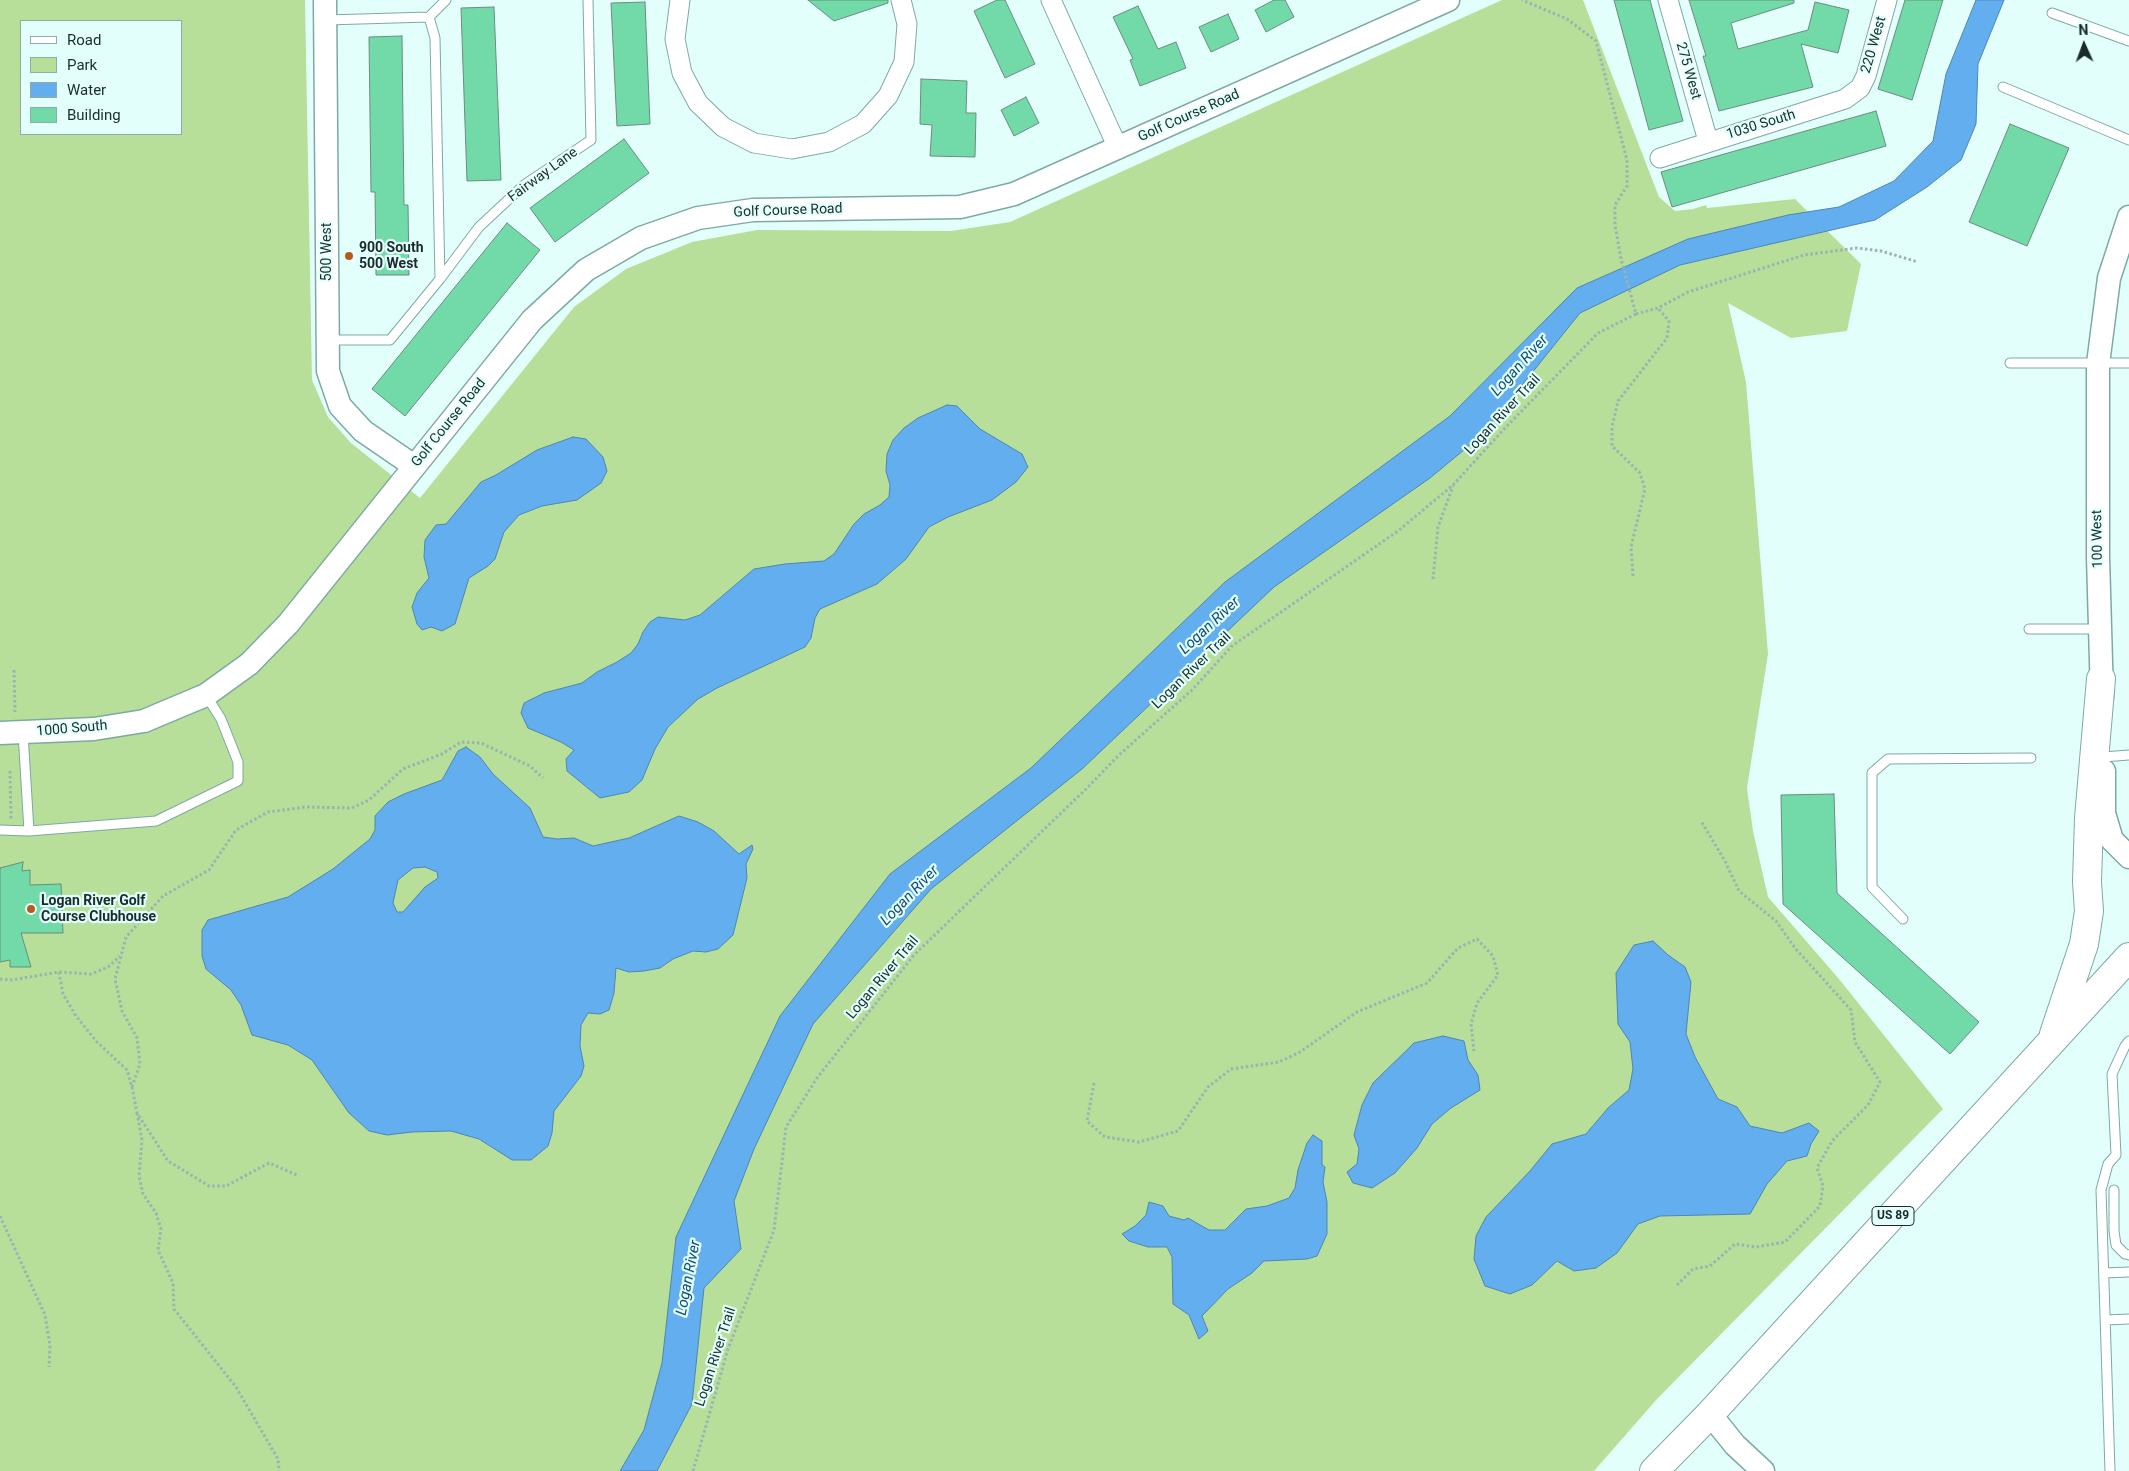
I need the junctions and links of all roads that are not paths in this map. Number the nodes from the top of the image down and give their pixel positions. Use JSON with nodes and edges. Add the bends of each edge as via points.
{"nodes":[{"id":1,"x":446,"y":0,"type":"edge"},
{"id":2,"x":588,"y":0,"type":"edge"},
{"id":3,"x":680,"y":0,"type":"edge"},
{"id":4,"x":901,"y":0,"type":"edge"},
{"id":5,"x":1051,"y":0,"type":"edge"},
{"id":6,"x":1448,"y":0,"type":"edge"},
{"id":7,"x":1668,"y":0,"type":"edge"},
{"id":8,"x":1887,"y":0,"type":"edge"},
{"id":9,"x":325,"y":10,"type":"edge"},
{"id":10,"x":2052,"y":13,"type":"dead end"},
{"id":11,"x":429,"y":17,"type":"junction"},
{"id":12,"x":2129,"y":41,"type":"edge"},
{"id":13,"x":2003,"y":87,"type":"dead end"},
{"id":14,"x":1860,"y":88,"type":"joint"},
{"id":15,"x":2129,"y":140,"type":"edge"},
{"id":16,"x":1708,"y":141,"type":"junction"},
{"id":17,"x":1118,"y":148,"type":"junction"},
{"id":18,"x":1660,"y":158,"type":"dead end"},
{"id":19,"x":2129,"y":217,"type":"edge"},
{"id":20,"x":440,"y":279,"type":"junction"},
{"id":21,"x":327,"y":340,"type":"junction"},
{"id":22,"x":2010,"y":363,"type":"dead end"},
{"id":23,"x":2129,"y":363,"type":"edge"},
{"id":24,"x":2098,"y":364,"type":"junction"},
{"id":25,"x":414,"y":466,"type":"junction"},
{"id":26,"x":2029,"y":629,"type":"dead end"},
{"id":27,"x":2100,"y":629,"type":"junction"},
{"id":28,"x":2101,"y":679,"type":"junction"},
{"id":29,"x":206,"y":696,"type":"junction"},
{"id":30,"x":144,"y":720,"type":"joint"},
{"id":31,"x":23,"y":732,"type":"junction"},
{"id":32,"x":0,"y":733,"type":"edge"},
{"id":33,"x":2129,"y":755,"type":"edge"},
{"id":34,"x":2103,"y":757,"type":"junction"},
{"id":35,"x":2031,"y":758,"type":"dead end"},
{"id":36,"x":0,"y":830,"type":"edge"},
{"id":37,"x":29,"y":831,"type":"junction"},
{"id":38,"x":2129,"y":857,"type":"edge"},
{"id":39,"x":1903,"y":919,"type":"dead end"},
{"id":40,"x":2129,"y":957,"type":"edge"},
{"id":41,"x":2129,"y":1041,"type":"edge"},
{"id":42,"x":2050,"y":1045,"type":"junction"},
{"id":43,"x":2114,"y":1190,"type":"dead end"},
{"id":44,"x":2129,"y":1256,"type":"edge"},
{"id":45,"x":2129,"y":1272,"type":"edge"},
{"id":46,"x":2104,"y":1273,"type":"junction"},
{"id":47,"x":2129,"y":1319,"type":"edge"},
{"id":48,"x":2106,"y":1320,"type":"junction"},
{"id":49,"x":1710,"y":1414,"type":"junction"},
{"id":50,"x":1654,"y":1471,"type":"edge"},
{"id":51,"x":1763,"y":1471,"type":"edge"},
{"id":52,"x":2110,"y":1471,"type":"edge"}],
"edges":[{"from":1,"to":11,"type":"lane"},
{"from":2,"to":20,"type":"lane","name":"Fairway Lane","via":[[591,140],[517,191],[479,227]]},
{"from":3,"to":4,"type":"street","via":[[675,39],[682,73],[698,103],[723,127],[754,143],[792,148],[829,142],[854,129],[888,96],[904,62],[907,24]]},
{"from":5,"to":17,"type":"street"},
{"from":6,"to":17,"type":"street","name":"Golf Course Road"},
{"from":7,"to":16,"type":"street","name":"275 West"},
{"from":8,"to":14,"type":"street","name":"220 West"},
{"from":9,"to":11,"type":"lane"},
{"from":9,"to":21,"type":"street","name":"500 West"},
{"from":10,"to":12,"type":"lane"},
{"from":11,"to":20,"type":"lane","via":[[435,38]]},
{"from":13,"to":15,"type":"lane"},
{"from":14,"to":16,"type":"street","name":"1030 South","via":[[1845,99]]},
{"from":16,"to":18,"type":"street","name":"1030 South"},
{"from":17,"to":25,"type":"street","name":"Golf Course Road","via":[[1014,194],[960,207],[753,210],[698,218],[641,238],[586,270],[532,320]]},
{"from":19,"to":24,"type":"street","name":"100 West","via":[[2109,278]]},
{"from":20,"to":21,"type":"lane","name":"Fairway Lane","via":[[390,340]]},
{"from":21,"to":25,"type":"street","name":"500 West","via":[[328,371],[340,406],[363,431]]},
{"from":22,"to":24,"type":"lane"},
{"from":23,"to":24,"type":"lane"},
{"from":24,"to":27,"type":"street","name":"100 West"},
{"from":25,"to":29,"type":"street","name":"Golf Course Road","via":[[288,624],[249,664]]},
{"from":26,"to":27,"type":"lane"},
{"from":27,"to":28,"type":"street","name":"100 West"},
{"from":28,"to":34,"type":"street","name":"100 West"},
{"from":28,"to":42,"type":"highway","via":[[2089,818],[2088,919],[2084,944]]},
{"from":29,"to":30,"type":"street","name":"Golf Course Road"},
{"from":29,"to":37,"type":"lane","via":[[220,719],[238,762],[238,782],[156,821]]},
{"from":30,"to":31,"type":"street","name":"1000 South","via":[[94,729]]},
{"from":31,"to":32,"type":"street","name":"1000 South"},
{"from":31,"to":37,"type":"lane"},
{"from":33,"to":34,"type":"lane"},
{"from":34,"to":38,"type":"street","name":"100 West","via":[[2104,813],[2112,840]]},
{"from":35,"to":39,"type":"lane","via":[[1888,758],[1872,773],[1872,887]]},
{"from":36,"to":37,"type":"lane"},
{"from":40,"to":42,"type":"highway","number":"US 89"},
{"from":41,"to":46,"type":"lane","via":[[2112,1074],[2116,1155],[2108,1164],[2100,1190]]},
{"from":42,"to":49,"type":"highway","number":"US 89"},
{"from":43,"to":44,"type":"lane","via":[[2116,1245]]},
{"from":45,"to":46,"type":"lane"},
{"from":46,"to":48,"type":"lane"},
{"from":47,"to":48,"type":"lane"},
{"from":48,"to":52,"type":"lane"},
{"from":49,"to":50,"type":"highway","number":"US 89"},
{"from":49,"to":51,"type":"street","via":[[1735,1445]]}]}
